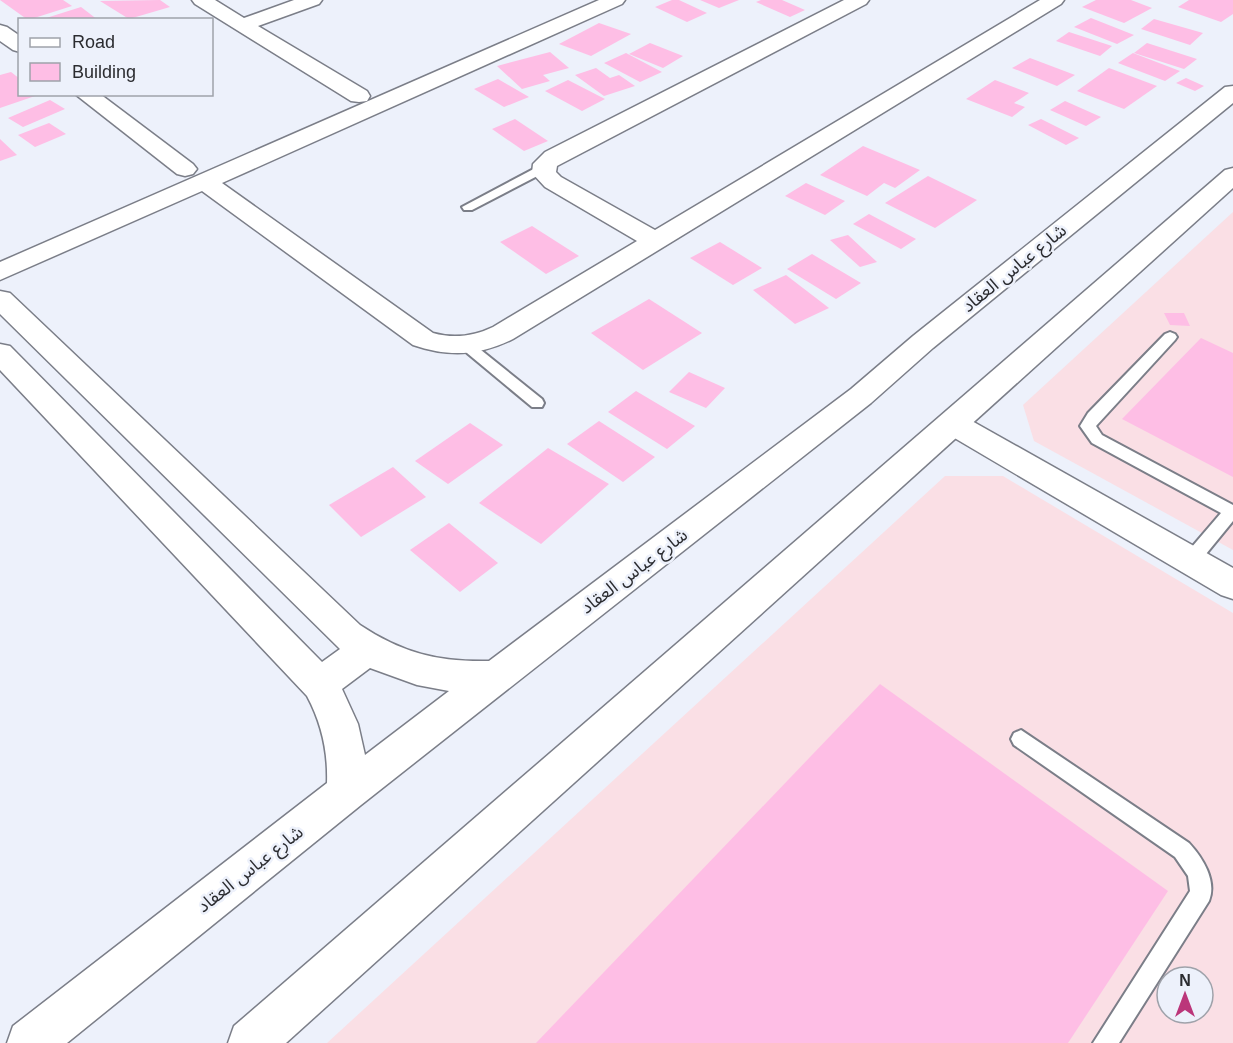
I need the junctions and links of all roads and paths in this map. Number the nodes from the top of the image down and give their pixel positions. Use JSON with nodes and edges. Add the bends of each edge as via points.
{"nodes":[{"id":1,"x":202,"y":0,"type":"edge"},
{"id":2,"x":312,"y":0,"type":"edge"},
{"id":3,"x":582,"y":0,"type":"edge"},
{"id":4,"x":615,"y":0,"type":"edge"},
{"id":5,"x":859,"y":0,"type":"edge"},
{"id":6,"x":1054,"y":0,"type":"edge"},
{"id":7,"x":245,"y":24,"type":"junction"},
{"id":8,"x":0,"y":31,"type":"edge"},
{"id":9,"x":18,"y":44,"type":"edge"},
{"id":10,"x":425,"y":75,"type":"junction"},
{"id":11,"x":1233,"y":92,"type":"edge"},
{"id":12,"x":88,"y":96,"type":"edge"},
{"id":13,"x":359,"y":96,"type":"junction"},
{"id":14,"x":543,"y":168,"type":"junction"},
{"id":15,"x":1233,"y":175,"type":"edge"},
{"id":16,"x":195,"y":176,"type":"junction"},
{"id":17,"x":468,"y":207,"type":"dead end"},
{"id":18,"x":22,"y":239,"type":"dead end"},
{"id":19,"x":655,"y":240,"type":"junction"},
{"id":20,"x":0,"y":272,"type":"edge"},
{"id":21,"x":0,"y":299,"type":"edge"},
{"id":22,"x":1170,"y":338,"type":"dead end"},
{"id":23,"x":466,"y":345,"type":"junction"},
{"id":24,"x":0,"y":353,"type":"edge"},
{"id":25,"x":537,"y":403,"type":"dead end"},
{"id":26,"x":951,"y":423,"type":"junction"},
{"id":27,"x":1232,"y":511,"type":"edge"},
{"id":28,"x":1191,"y":560,"type":"junction"},
{"id":29,"x":1233,"y":585,"type":"edge"},
{"id":30,"x":366,"y":650,"type":"junction"},
{"id":31,"x":495,"y":677,"type":"junction"},
{"id":32,"x":320,"y":685,"type":"junction"},
{"id":33,"x":1021,"y":739,"type":"dead end"},
{"id":34,"x":347,"y":792,"type":"junction"},
{"id":35,"x":30,"y":1043,"type":"edge"},
{"id":36,"x":251,"y":1043,"type":"edge"},
{"id":37,"x":1105,"y":1043,"type":"edge"}],
"edges":[{"from":1,"to":7,"type":"street"},
{"from":2,"to":7,"type":"street"},
{"from":3,"to":10,"type":"street"},
{"from":4,"to":10,"type":"street"},
{"from":5,"to":14,"type":"street","via":[[553,157]]},
{"from":6,"to":19,"type":"street"},
{"from":7,"to":13,"type":"street"},
{"from":8,"to":9,"type":"street"},
{"from":10,"to":13,"type":"street"},
{"from":10,"to":16,"type":"street"},
{"from":11,"to":31,"type":"street","name":"شارع عباس العقاد","via":[[922,342],[861,396]]},
{"from":12,"to":16,"type":"street"},
{"from":13,"to":16,"type":"street"},
{"from":14,"to":17,"type":"lane"},
{"from":14,"to":19,"type":"street","via":[[553,182]]},
{"from":15,"to":26,"type":"street"},
{"from":16,"to":18,"type":"street"},
{"from":16,"to":20,"type":"street"},
{"from":16,"to":23,"type":"street","via":[[423,339],[435,344]]},
{"from":19,"to":23,"type":"street","via":[[503,333]]},
{"from":21,"to":30,"type":"street"},
{"from":22,"to":27,"type":"lane","via":[[1093,417],[1089,431],[1097,439]]},
{"from":23,"to":25,"type":"lane"},
{"from":24,"to":32,"type":"street"},
{"from":26,"to":28,"type":"street"},
{"from":26,"to":36,"type":"street"},
{"from":27,"to":28,"type":"lane"},
{"from":28,"to":29,"type":"street"},
{"from":30,"to":31,"type":"street","via":[[412,670],[439,676]]},
{"from":30,"to":32,"type":"street"},
{"from":31,"to":34,"type":"street","name":"شارع عباس العقاد"},
{"from":32,"to":34,"type":"street","via":[[343,733],[348,762]]},
{"from":33,"to":37,"type":"lane","via":[[1182,850],[1193,861],[1201,884],[1200,894]]},
{"from":34,"to":35,"type":"street","name":"شارع عباس العقاد"}]}
